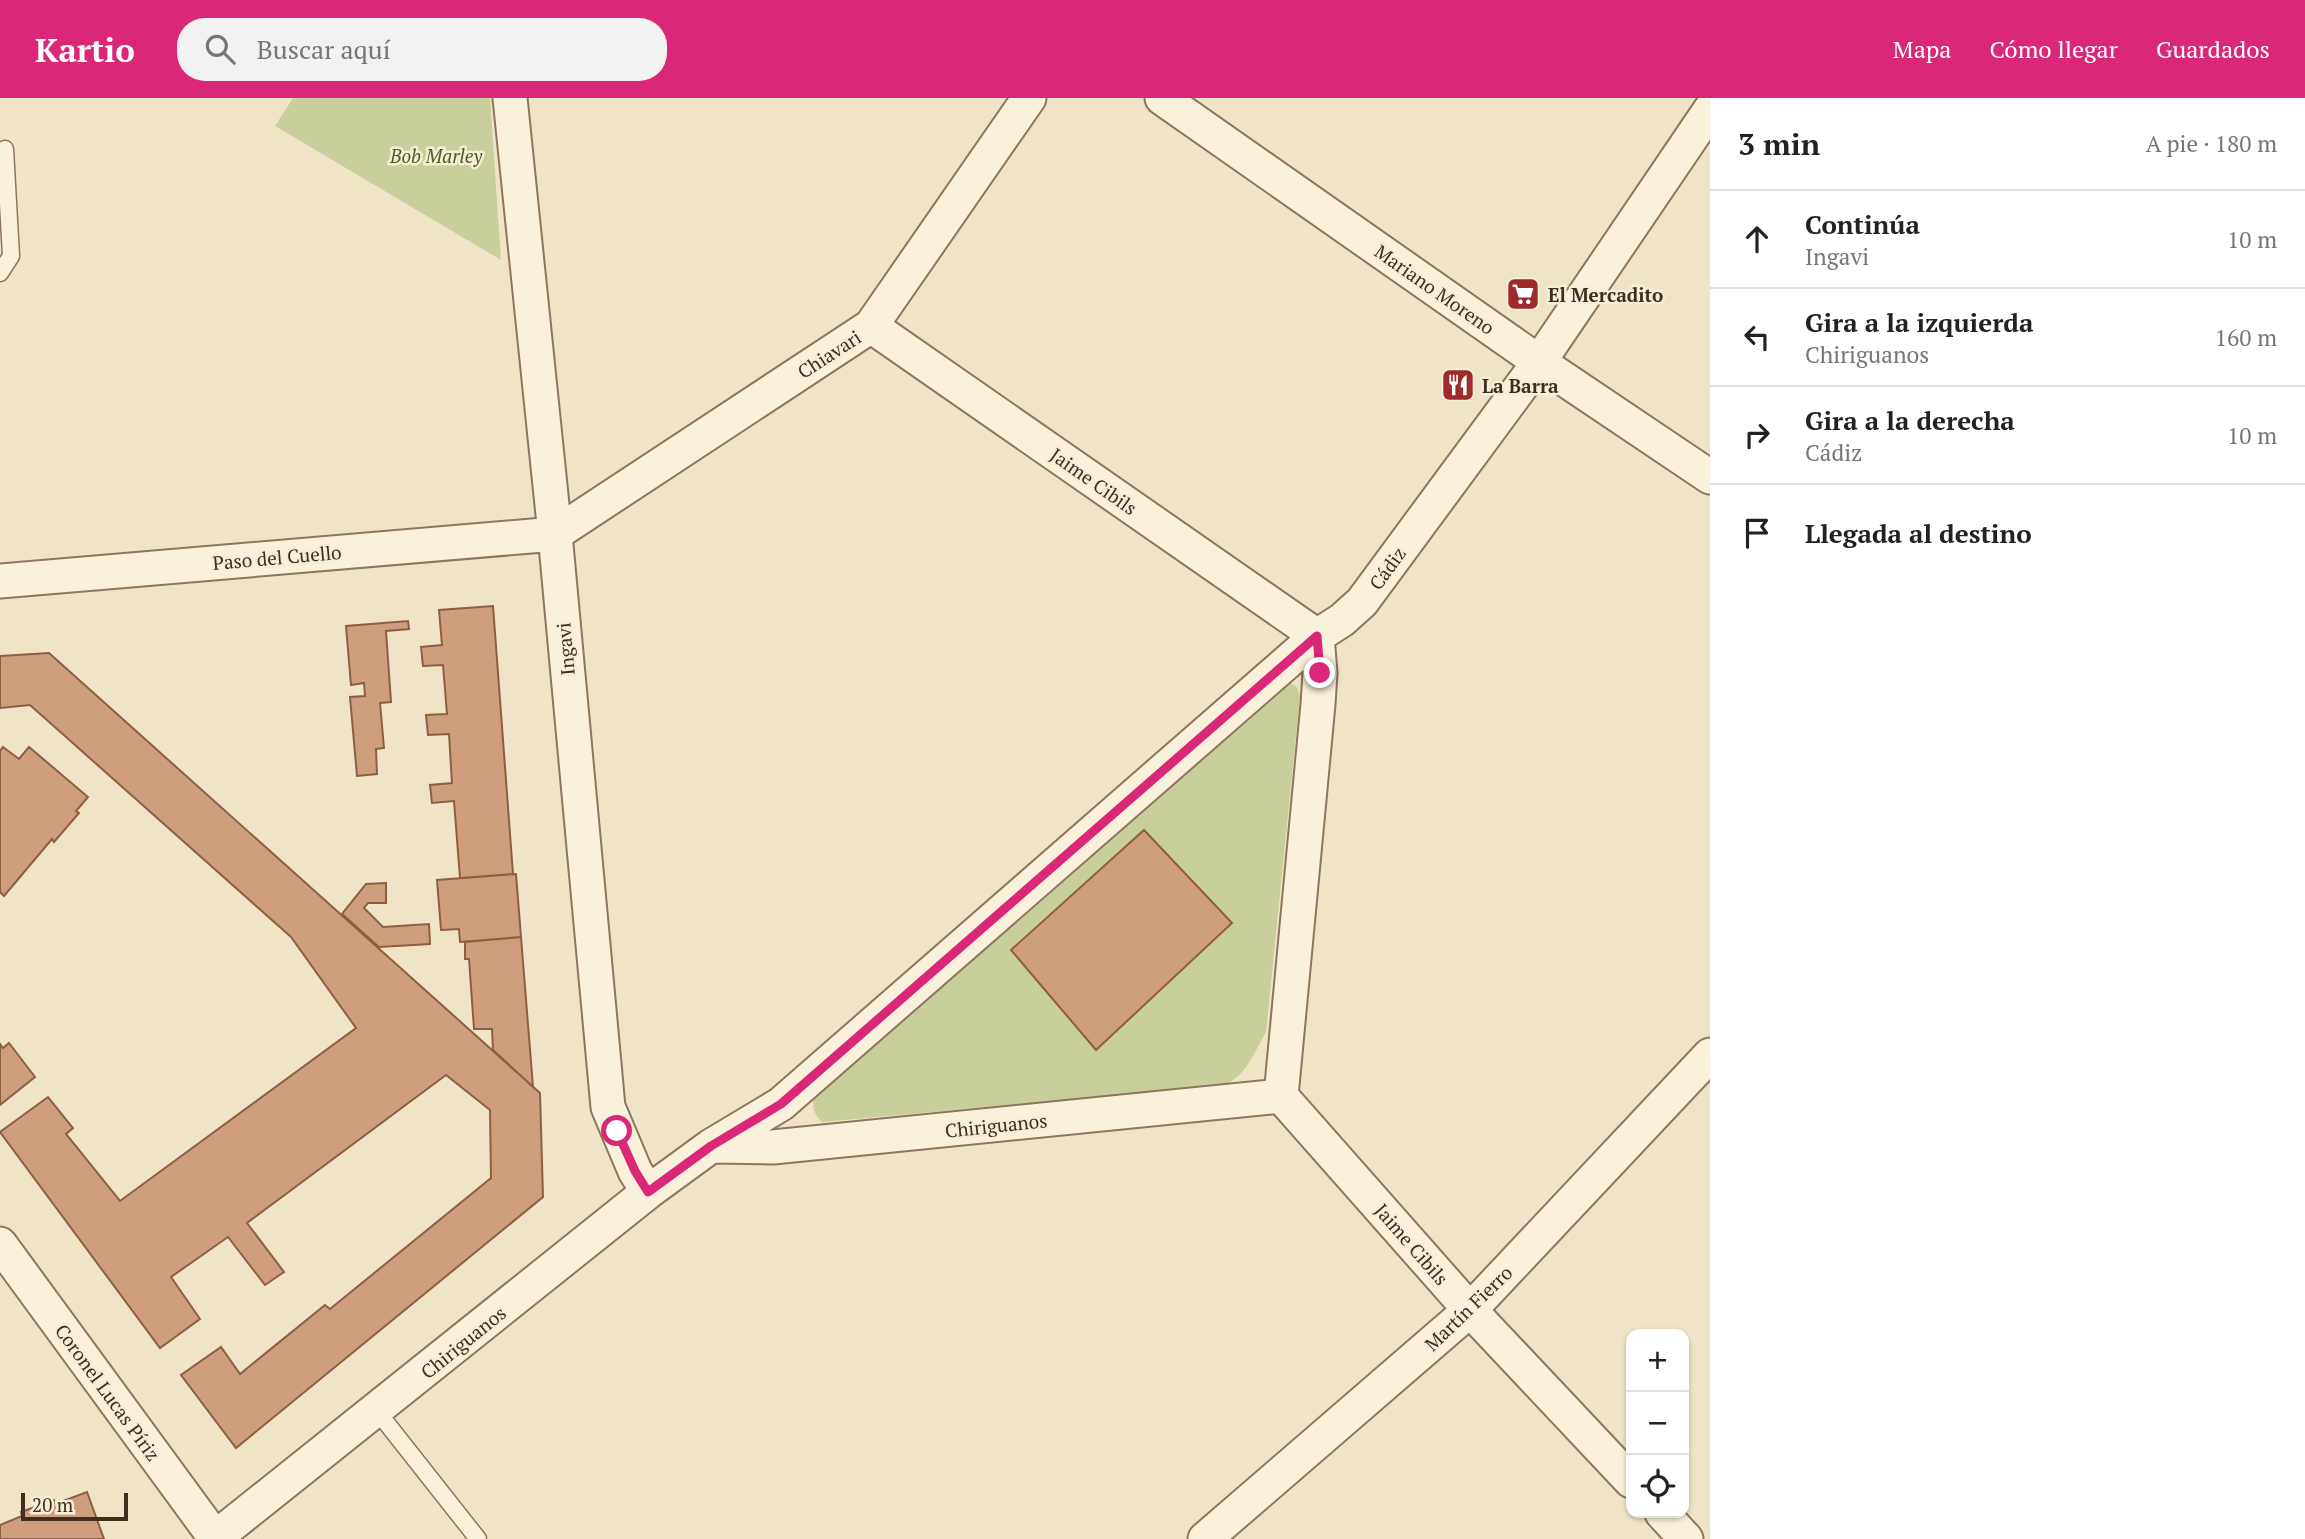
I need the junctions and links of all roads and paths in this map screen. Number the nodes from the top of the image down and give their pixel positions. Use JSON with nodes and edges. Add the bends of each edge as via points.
{"nodes":[{"id":1,"x":510,"y":98,"type":"edge"},
{"id":2,"x":1029,"y":98,"type":"edge"},
{"id":3,"x":1162,"y":98,"type":"edge"},
{"id":4,"x":1710,"y":110,"type":"edge"},
{"id":5,"x":5,"y":149,"type":"dead end"},
{"id":6,"x":0,"y":272,"type":"edge"},
{"id":7,"x":871,"y":326,"type":"junction"},
{"id":8,"x":1539,"y":362,"type":"junction"},
{"id":9,"x":1710,"y":477,"type":"edge"},
{"id":10,"x":555,"y":534,"type":"junction"},
{"id":11,"x":0,"y":581,"type":"edge"},
{"id":12,"x":1317,"y":636,"type":"junction"},
{"id":13,"x":1710,"y":1055,"type":"edge"},
{"id":14,"x":1281,"y":1096,"type":"junction"},
{"id":15,"x":711,"y":1146,"type":"junction"},
{"id":16,"x":648,"y":1192,"type":"junction"},
{"id":17,"x":0,"y":1244,"type":"edge"},
{"id":18,"x":1470,"y":1311,"type":"junction"},
{"id":19,"x":377,"y":1411,"type":"junction"},
{"id":20,"x":1626,"y":1476,"type":"edge"},
{"id":21,"x":1666,"y":1518,"type":"edge"},
{"id":22,"x":215,"y":1538,"type":"edge"},
{"id":23,"x":478,"y":1539,"type":"edge"},
{"id":24,"x":1205,"y":1539,"type":"edge"},
{"id":25,"x":1686,"y":1539,"type":"edge"}],
"edges":[{"from":1,"to":10,"type":"street","name":"Ingavi"},
{"from":2,"to":7,"type":"street","name":"Chiavari"},
{"from":3,"to":8,"type":"street","name":"Mariano Moreno"},
{"from":4,"to":8,"type":"street","name":"Cádiz"},
{"from":5,"to":6,"type":"lane","via":[[11,256]]},
{"from":7,"to":10,"type":"street","name":"Chiavari"},
{"from":7,"to":12,"type":"street","name":"Jaime Cibils"},
{"from":8,"to":9,"type":"street","name":"Mariano Moreno"},
{"from":8,"to":12,"type":"street","name":"Cádiz","via":[[1362,601]]},
{"from":10,"to":11,"type":"street","name":"Paso del Cuello"},
{"from":10,"to":16,"type":"street","name":"Ingavi","via":[[608,1107]]},
{"from":12,"to":14,"type":"street","via":[[1318,704]]},
{"from":12,"to":15,"type":"street","name":"Chiriguanos","via":[[781,1104]]},
{"from":13,"to":18,"type":"street","name":"Martín Fierro"},
{"from":14,"to":15,"type":"street","name":"Chiriguanos","via":[[773,1147]]},
{"from":14,"to":18,"type":"street","name":"Jaime Cibils"},
{"from":15,"to":16,"type":"street","name":"Chiriguanos"},
{"from":16,"to":19,"type":"street","name":"Chiriguanos"},
{"from":17,"to":22,"type":"street","name":"Coronel Lucas Píriz"},
{"from":18,"to":20,"type":"street","name":"Jaime Cibils"},
{"from":18,"to":24,"type":"street","name":"Martín Fierro"},
{"from":19,"to":22,"type":"street","name":"Chiriguanos"},
{"from":19,"to":23,"type":"lane"},
{"from":21,"to":25,"type":"street"}]}
